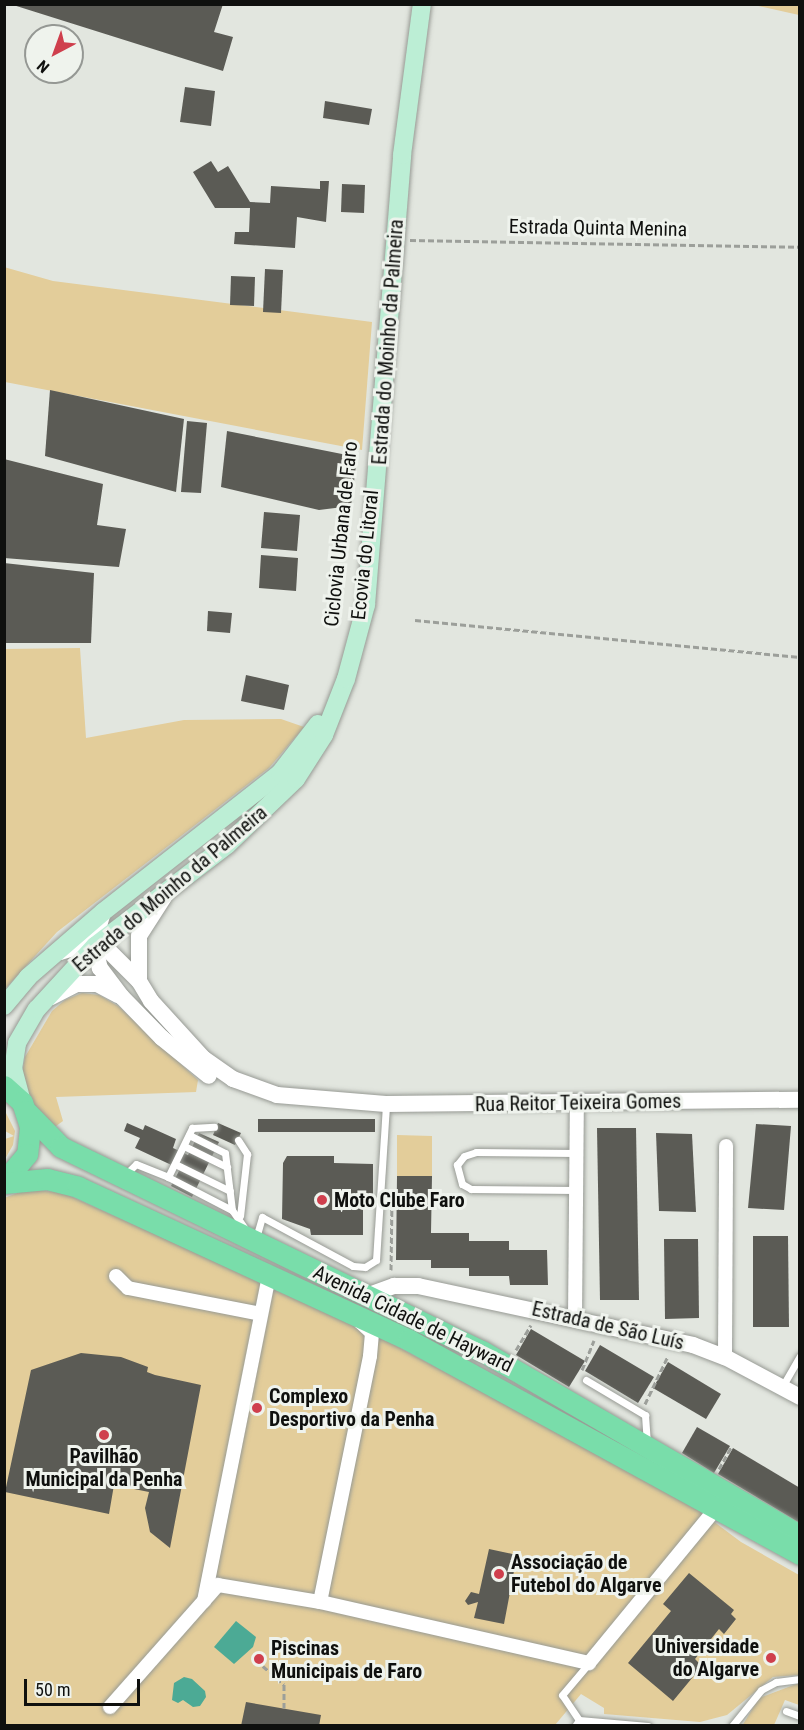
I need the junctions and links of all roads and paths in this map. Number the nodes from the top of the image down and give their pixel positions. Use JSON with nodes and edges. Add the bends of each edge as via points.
{"nodes":[{"id":1,"x":422,"y":4,"type":"edge"},
{"id":2,"x":408,"y":229,"type":"dead end"},
{"id":3,"x":800,"y":247,"type":"edge"},
{"id":4,"x":415,"y":621,"type":"dead end"},
{"id":5,"x":800,"y":657,"type":"edge"},
{"id":6,"x":346,"y":679,"type":"junction"},
{"id":7,"x":172,"y":887,"type":"junction"},
{"id":8,"x":103,"y":912,"type":"junction"},
{"id":9,"x":95,"y":946,"type":"junction"},
{"id":10,"x":52,"y":956,"type":"junction"},
{"id":11,"x":139,"y":981,"type":"junction"},
{"id":12,"x":122,"y":997,"type":"junction"},
{"id":13,"x":4,"y":1006,"type":"edge"},
{"id":14,"x":37,"y":1009,"type":"junction"},
{"id":15,"x":4,"y":1086,"type":"edge"},
{"id":16,"x":800,"y":1100,"type":"edge"},
{"id":17,"x":577,"y":1103,"type":"junction"},
{"id":18,"x":357,"y":1104,"type":"junction"},
{"id":19,"x":386,"y":1104,"type":"junction"},
{"id":20,"x":24,"y":1106,"type":"junction"},
{"id":21,"x":214,"y":1127,"type":"dead end"},
{"id":22,"x":189,"y":1135,"type":"junction"},
{"id":23,"x":238,"y":1140,"type":"dead end"},
{"id":24,"x":184,"y":1146,"type":"junction"},
{"id":25,"x":726,"y":1146,"type":"dead end"},
{"id":26,"x":576,"y":1153,"type":"junction"},
{"id":27,"x":175,"y":1164,"type":"junction"},
{"id":28,"x":227,"y":1167,"type":"junction"},
{"id":29,"x":113,"y":1173,"type":"junction"},
{"id":30,"x":168,"y":1177,"type":"junction"},
{"id":31,"x":4,"y":1182,"type":"edge"},
{"id":32,"x":576,"y":1190,"type":"junction"},
{"id":33,"x":230,"y":1191,"type":"junction"},
{"id":34,"x":232,"y":1210,"type":"junction"},
{"id":35,"x":240,"y":1216,"type":"junction"},
{"id":36,"x":253,"y":1239,"type":"junction"},
{"id":37,"x":117,"y":1276,"type":"dead end"},
{"id":38,"x":269,"y":1277,"type":"junction"},
{"id":39,"x":406,"y":1286,"type":"junction"},
{"id":40,"x":369,"y":1295,"type":"junction"},
{"id":41,"x":400,"y":1309,"type":"junction"},
{"id":42,"x":539,"y":1311,"type":"junction"},
{"id":43,"x":261,"y":1314,"type":"junction"},
{"id":44,"x":354,"y":1317,"type":"junction"},
{"id":45,"x":575,"y":1318,"type":"junction"},
{"id":46,"x":598,"y":1323,"type":"junction"},
{"id":47,"x":402,"y":1340,"type":"junction"},
{"id":48,"x":677,"y":1341,"type":"junction"},
{"id":49,"x":370,"y":1356,"type":"junction"},
{"id":50,"x":800,"y":1356,"type":"edge"},
{"id":51,"x":725,"y":1357,"type":"junction"},
{"id":52,"x":507,"y":1364,"type":"junction"},
{"id":53,"x":581,"y":1372,"type":"dead end"},
{"id":54,"x":586,"y":1380,"type":"dead end"},
{"id":55,"x":782,"y":1387,"type":"junction"},
{"id":56,"x":800,"y":1397,"type":"edge"},
{"id":57,"x":645,"y":1405,"type":"dead end"},
{"id":58,"x":647,"y":1446,"type":"junction"},
{"id":59,"x":731,"y":1447,"type":"dead end"},
{"id":60,"x":710,"y":1484,"type":"junction"},
{"id":61,"x":718,"y":1506,"type":"junction"},
{"id":62,"x":800,"y":1535,"type":"edge"},
{"id":63,"x":800,"y":1554,"type":"edge"},
{"id":64,"x":320,"y":1602,"type":"junction"},
{"id":65,"x":204,"y":1603,"type":"junction"},
{"id":66,"x":256,"y":1660,"type":"dead end"},
{"id":67,"x":589,"y":1662,"type":"junction"},
{"id":68,"x":800,"y":1679,"type":"edge"},
{"id":69,"x":111,"y":1707,"type":"dead end"},
{"id":70,"x":284,"y":1708,"type":"dead end"},
{"id":71,"x":786,"y":1711,"type":"dead end"},
{"id":72,"x":800,"y":1716,"type":"edge"},
{"id":73,"x":577,"y":1723,"type":"edge"},
{"id":74,"x":648,"y":1725,"type":"edge"},
{"id":75,"x":732,"y":1725,"type":"edge"}],
"edges":[{"from":1,"to":6,"type":"main road","name":"Estrada do Moinho da Palmeira","via":[[402,155],[366,605]]},
{"from":2,"to":3,"type":"path","name":"Estrada Quinta Menina","via":[[407,242]]},
{"from":4,"to":5,"type":"path"},
{"from":6,"to":7,"type":"main road","name":"Estrada do Moinho da Palmeira","via":[[324,735],[296,779],[227,845]]},
{"from":6,"to":8,"type":"main road","name":"Estrada do Moinho da Palmeira","via":[[313,733],[280,773]]},
{"from":7,"to":9,"type":"main road","name":"Estrada do Moinho da Palmeira"},
{"from":7,"to":11,"type":"street","via":[[139,936]]},
{"from":8,"to":9,"type":"street"},
{"from":8,"to":10,"type":"main road","name":"Estrada do Moinho da Palmeira"},
{"from":9,"to":10,"type":"street","via":[[72,946]]},
{"from":9,"to":11,"type":"street","via":[[106,948]]},
{"from":9,"to":12,"type":"street","via":[[100,968]]},
{"from":9,"to":14,"type":"main road","name":"Estrada do Moinho da Palmeira"},
{"from":10,"to":13,"type":"main road","name":"Estrada do Moinho da Palmeira"},
{"from":11,"to":18,"type":"street","via":[[175,1032],[233,1079],[277,1095]]},
{"from":12,"to":14,"type":"street","via":[[97,984],[76,984],[60,989]]},
{"from":12,"to":18,"type":"street","via":[[183,1057],[225,1085],[295,1106]]},
{"from":14,"to":20,"type":"main road","name":"Estrada do Moinho da Palmeira","via":[[17,1043],[13,1069]]},
{"from":15,"to":20,"type":"main road","name":"Avenida Cidade de Hayward"},
{"from":16,"to":17,"type":"street","name":"Rua Reitor Teixeira Gomes"},
{"from":17,"to":19,"type":"street","name":"Rua Reitor Teixeira Gomes"},
{"from":17,"to":26,"type":"street"},
{"from":18,"to":19,"type":"street","name":"Rua Reitor Teixeira Gomes"},
{"from":19,"to":36,"type":"lane","via":[[376,1260],[364,1267],[353,1266],[262,1217]]},
{"from":20,"to":29,"type":"main road","name":"Avenida Cidade de Hayward","via":[[61,1147]]},
{"from":20,"to":31,"type":"main road","via":[[30,1127],[27,1154]]},
{"from":21,"to":22,"type":"lane","via":[[192,1128]]},
{"from":22,"to":24,"type":"lane"},
{"from":22,"to":28,"type":"lane","via":[[225,1153]]},
{"from":23,"to":35,"type":"lane","via":[[248,1154]]},
{"from":24,"to":27,"type":"lane"},
{"from":24,"to":28,"type":"lane"},
{"from":25,"to":51,"type":"street"},
{"from":26,"to":32,"type":"street"},
{"from":26,"to":32,"type":"lane","via":[[476,1152],[464,1156],[457,1165],[462,1184],[471,1189]]},
{"from":27,"to":30,"type":"lane"},
{"from":27,"to":33,"type":"lane"},
{"from":28,"to":33,"type":"lane"},
{"from":29,"to":30,"type":"lane","via":[[125,1175],[136,1164]]},
{"from":29,"to":36,"type":"main road","name":"Avenida Cidade de Hayward"},
{"from":30,"to":34,"type":"lane"},
{"from":31,"to":38,"type":"main road","name":"Avenida Cidade de Hayward","via":[[47,1179],[78,1187]]},
{"from":32,"to":45,"type":"street"},
{"from":33,"to":34,"type":"lane"},
{"from":34,"to":35,"type":"lane"},
{"from":35,"to":36,"type":"lane"},
{"from":36,"to":40,"type":"main road","name":"Avenida Cidade de Hayward"},
{"from":37,"to":43,"type":"street","via":[[128,1288]]},
{"from":38,"to":43,"type":"street"},
{"from":38,"to":44,"type":"main road","name":"Avenida Cidade de Hayward"},
{"from":39,"to":40,"type":"street"},
{"from":39,"to":41,"type":"street","via":[[397,1293]]},
{"from":39,"to":42,"type":"street","name":"Estrada de São Luís"},
{"from":40,"to":41,"type":"main road","name":"Avenida Cidade de Hayward"},
{"from":41,"to":52,"type":"main road","name":"Avenida Cidade de Hayward"},
{"from":42,"to":45,"type":"street","name":"Estrada de São Luís"},
{"from":42,"to":52,"type":"path"},
{"from":43,"to":65,"type":"street"},
{"from":44,"to":47,"type":"main road","name":"Avenida Cidade de Hayward"},
{"from":44,"to":49,"type":"street","via":[[372,1333]]},
{"from":45,"to":46,"type":"street","name":"Estrada de São Luís"},
{"from":46,"to":48,"type":"street","name":"Estrada de São Luís"},
{"from":46,"to":53,"type":"path","via":[[591,1355]]},
{"from":47,"to":49,"type":"street","via":[[384,1339]]},
{"from":47,"to":61,"type":"main road","name":"Avenida Cidade de Hayward"},
{"from":48,"to":51,"type":"street","name":"Estrada de São Luís"},
{"from":48,"to":57,"type":"path"},
{"from":49,"to":64,"type":"street"},
{"from":50,"to":55,"type":"lane"},
{"from":51,"to":55,"type":"street","name":"Estrada de São Luís"},
{"from":52,"to":58,"type":"main road","name":"Avenida Cidade de Hayward"},
{"from":54,"to":58,"type":"lane","via":[[645,1415]]},
{"from":55,"to":56,"type":"street","name":"Estrada de São Luís"},
{"from":58,"to":60,"type":"main road","name":"Avenida Cidade de Hayward"},
{"from":59,"to":60,"type":"path"},
{"from":60,"to":62,"type":"main road","name":"Avenida Cidade de Hayward"},
{"from":61,"to":63,"type":"main road","name":"Avenida Cidade de Hayward"},
{"from":61,"to":67,"type":"street"},
{"from":64,"to":65,"type":"street","via":[[218,1585]]},
{"from":64,"to":67,"type":"street"},
{"from":65,"to":69,"type":"street"},
{"from":66,"to":70,"type":"path","via":[[285,1686]]},
{"from":67,"to":73,"type":"lane","via":[[562,1695]]},
{"from":68,"to":75,"type":"lane","via":[[776,1682],[761,1690]]},
{"from":71,"to":72,"type":"lane"},
{"from":73,"to":74,"type":"lane"}]}
